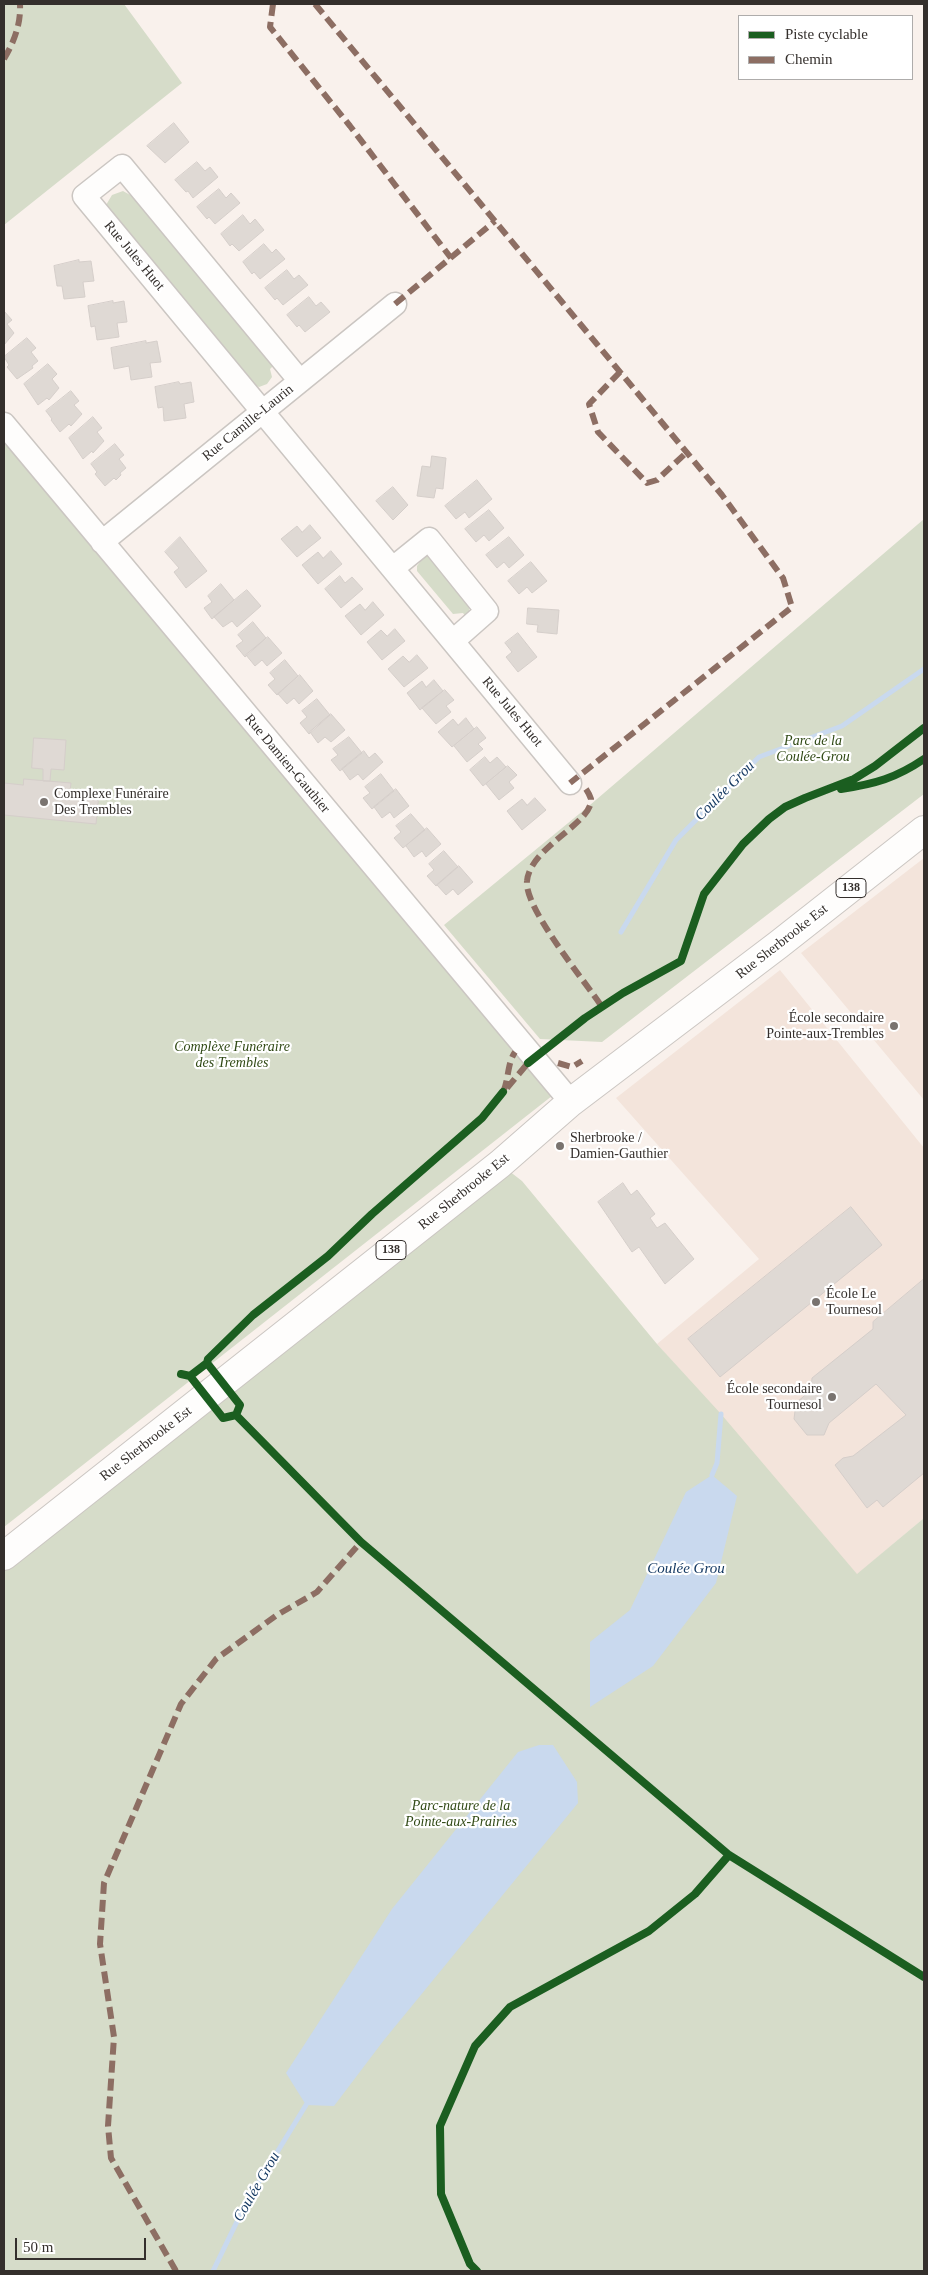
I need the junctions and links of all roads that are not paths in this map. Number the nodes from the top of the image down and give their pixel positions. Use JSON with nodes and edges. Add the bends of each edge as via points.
{"nodes":[{"id":1,"x":395,"y":304,"type":"dead end"},
{"id":2,"x":300,"y":381,"type":"junction"},
{"id":3,"x":263,"y":412,"type":"junction"},
{"id":4,"x":4,"y":424,"type":"edge"},
{"id":5,"x":102,"y":542,"type":"junction"},
{"id":6,"x":393,"y":568,"type":"junction"},
{"id":7,"x":453,"y":641,"type":"junction"},
{"id":8,"x":570,"y":782,"type":"dead end"},
{"id":9,"x":924,"y":830,"type":"edge"},
{"id":10,"x":571,"y":1102,"type":"junction"},
{"id":11,"x":4,"y":1556,"type":"edge"}],
"edges":[{"from":1,"to":2,"type":"street","name":"Rue Camille-Laurin"},
{"from":2,"to":3,"type":"street","name":"Rue Camille-Laurin"},
{"from":2,"to":3,"type":"street","name":"Rue Jules Huot","via":[[122,166],[84,196]]},
{"from":3,"to":5,"type":"street","name":"Rue Camille-Laurin"},
{"from":3,"to":6,"type":"street","name":"Rue Jules Huot"},
{"from":4,"to":5,"type":"street","name":"Rue Damien-Gauthier"},
{"from":5,"to":10,"type":"street","name":"Rue Damien-Gauthier"},
{"from":6,"to":7,"type":"street","name":"Rue Jules Huot"},
{"from":6,"to":7,"type":"street","via":[[429,539],[487,611]]},
{"from":7,"to":8,"type":"street","name":"Rue Jules Huot"},
{"from":9,"to":10,"type":"main road","name":"Rue Sherbrooke Est","number":"138"},
{"from":10,"to":11,"type":"main road","name":"Rue Sherbrooke Est","number":"138","via":[[500,1164]]}]}
